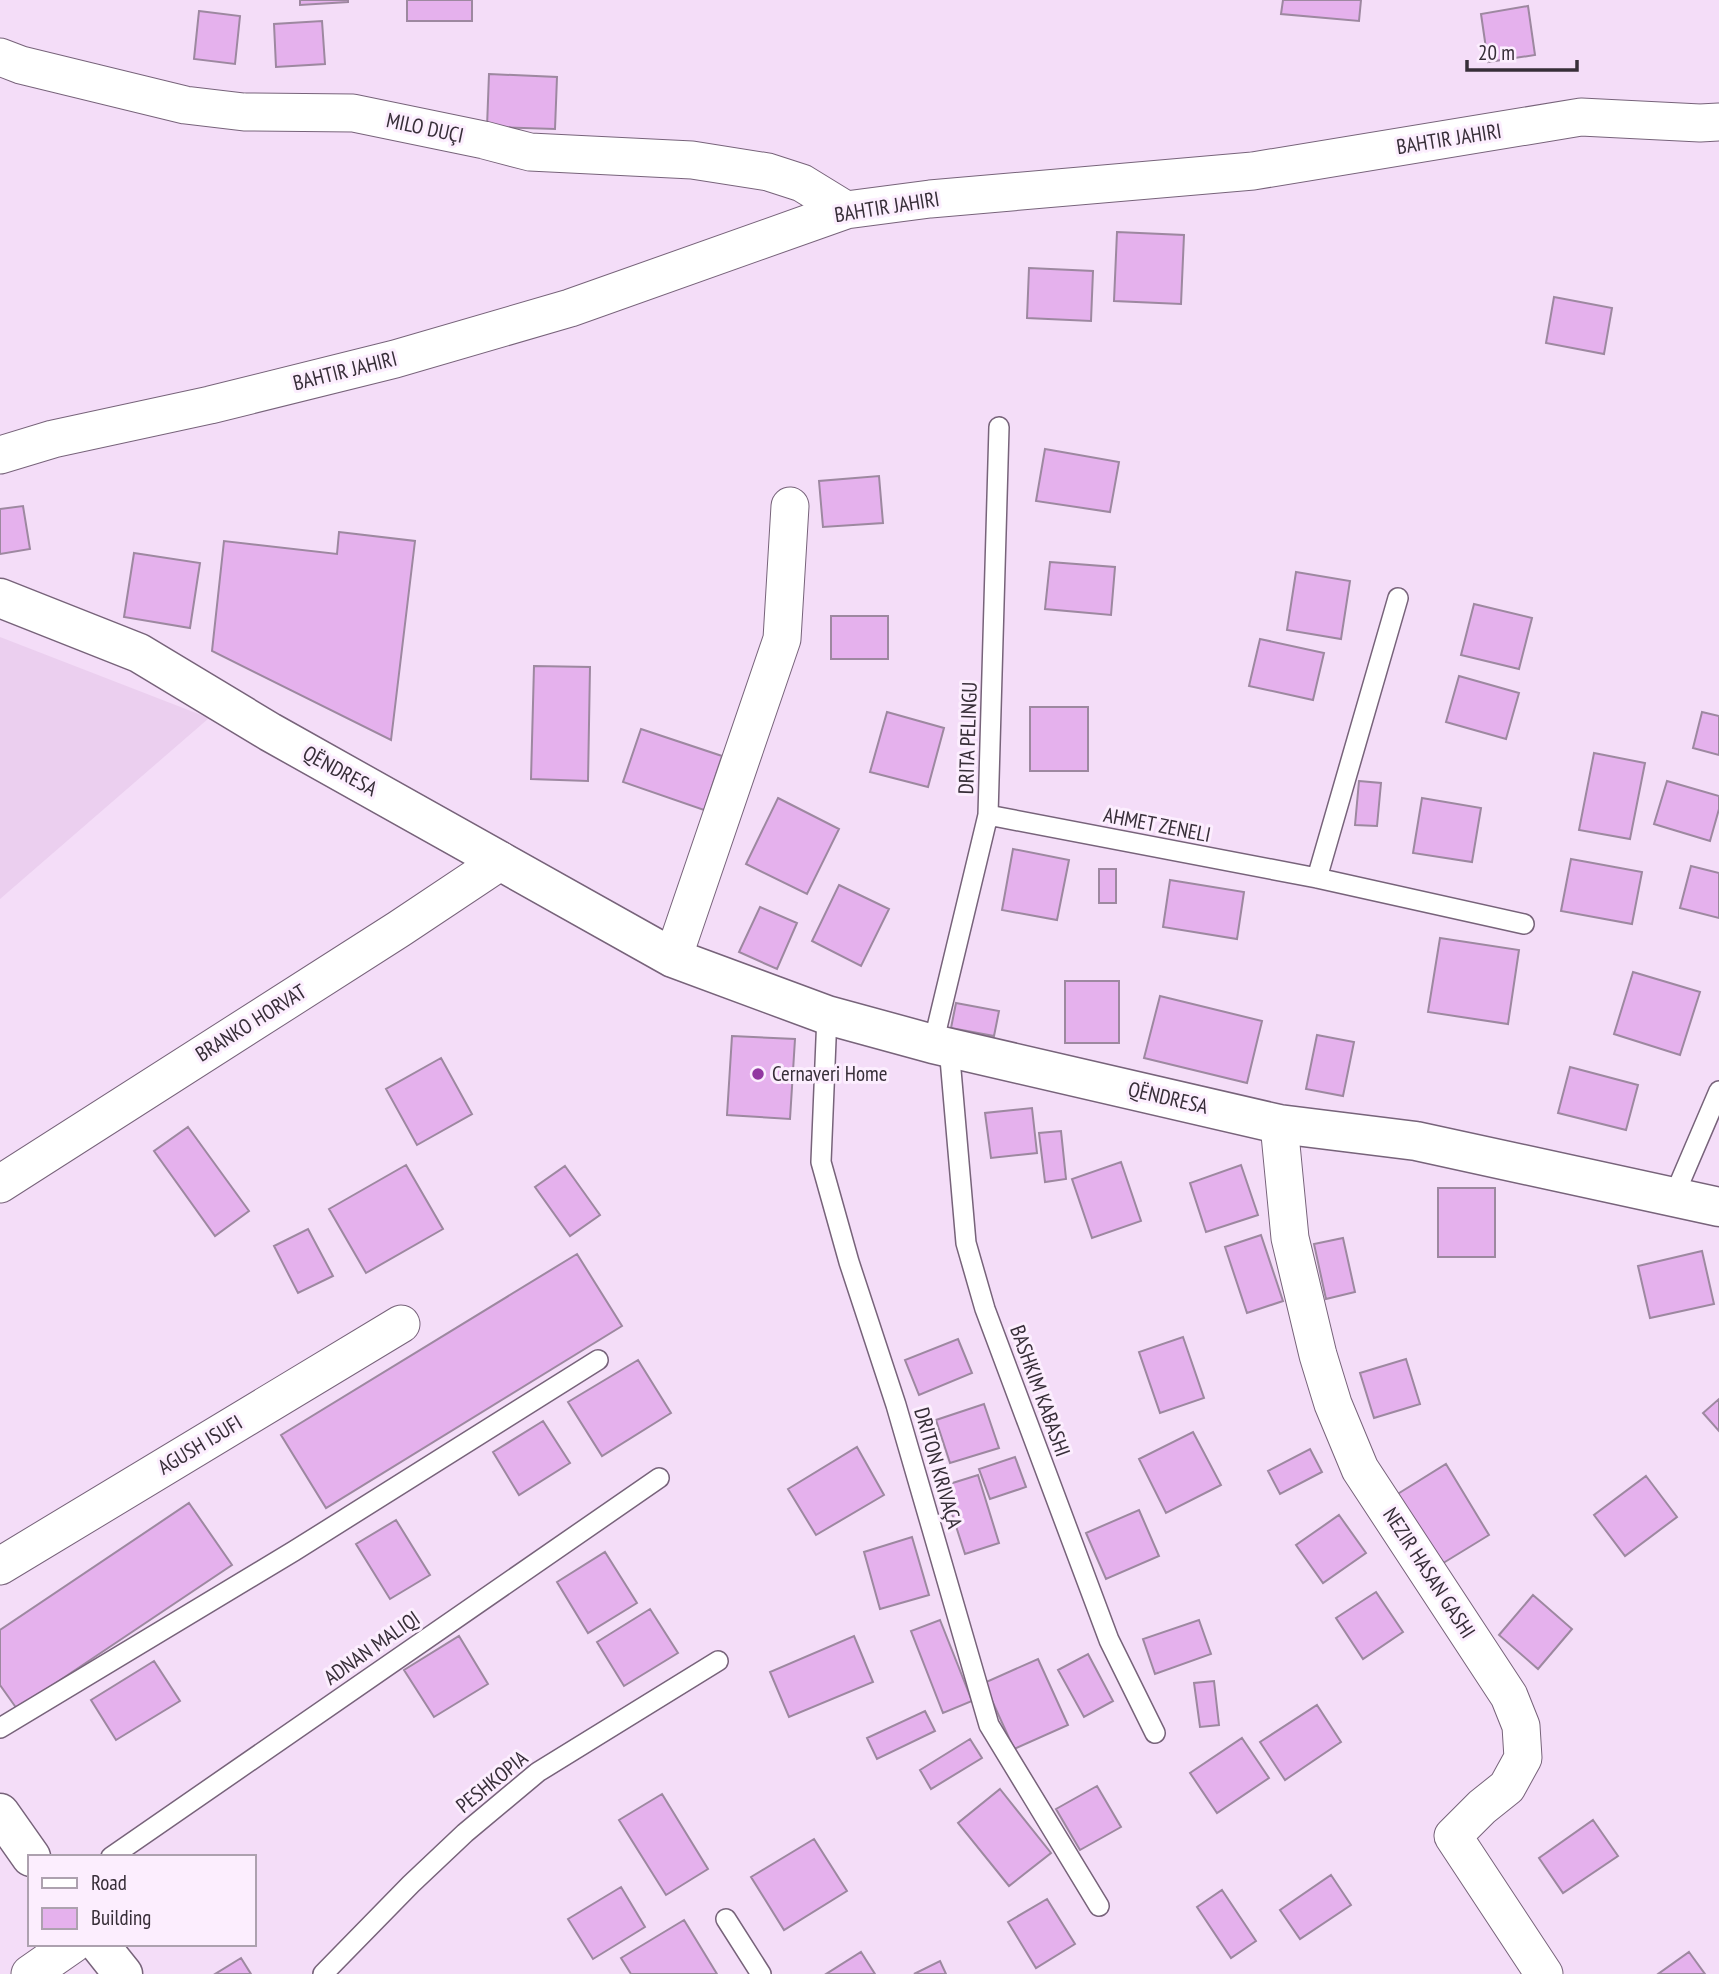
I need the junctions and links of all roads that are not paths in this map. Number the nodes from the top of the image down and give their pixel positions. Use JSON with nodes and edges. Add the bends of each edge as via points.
{"nodes":[{"id":1,"x":0,"y":57,"type":"edge"},
{"id":2,"x":1719,"y":122,"type":"edge"},
{"id":3,"x":846,"y":210,"type":"junction"},
{"id":4,"x":999,"y":427,"type":"dead end"},
{"id":5,"x":0,"y":455,"type":"edge"},
{"id":6,"x":790,"y":506,"type":"dead end"},
{"id":7,"x":0,"y":598,"type":"edge"},
{"id":8,"x":1398,"y":598,"type":"dead end"},
{"id":9,"x":988,"y":816,"type":"junction"},
{"id":10,"x":501,"y":861,"type":"junction"},
{"id":11,"x":1317,"y":878,"type":"junction"},
{"id":12,"x":1524,"y":924,"type":"dead end"},
{"id":13,"x":673,"y":958,"type":"junction"},
{"id":14,"x":827,"y":1015,"type":"junction"},
{"id":15,"x":941,"y":1046,"type":"junction"},
{"id":16,"x":1719,"y":1091,"type":"edge"},
{"id":17,"x":1279,"y":1124,"type":"junction"},
{"id":18,"x":0,"y":1184,"type":"edge"},
{"id":19,"x":1674,"y":1196,"type":"junction"},
{"id":20,"x":1719,"y":1207,"type":"edge"},
{"id":21,"x":401,"y":1324,"type":"dead end"},
{"id":22,"x":598,"y":1360,"type":"dead end"},
{"id":23,"x":659,"y":1478,"type":"dead end"},
{"id":24,"x":0,"y":1566,"type":"edge"},
{"id":25,"x":718,"y":1661,"type":"dead end"},
{"id":26,"x":0,"y":1728,"type":"edge"},
{"id":27,"x":1155,"y":1732,"type":"dead end"},
{"id":28,"x":0,"y":1813,"type":"edge"},
{"id":29,"x":30,"y":1855,"type":"edge"},
{"id":30,"x":114,"y":1855,"type":"edge"},
{"id":31,"x":1099,"y":1906,"type":"dead end"},
{"id":32,"x":726,"y":1919,"type":"dead end"},
{"id":33,"x":70,"y":1946,"type":"edge"},
{"id":34,"x":101,"y":1946,"type":"edge"},
{"id":35,"x":30,"y":1974,"type":"edge"},
{"id":36,"x":123,"y":1974,"type":"edge"},
{"id":37,"x":323,"y":1974,"type":"edge"},
{"id":38,"x":761,"y":1974,"type":"edge"},
{"id":39,"x":1544,"y":1974,"type":"edge"}],
"edges":[{"from":1,"to":3,"type":"street","name":"MILO DUÇI","via":[[185,105],[244,112],[353,113],[530,152],[692,160],[768,172],[802,183]]},
{"from":2,"to":3,"type":"street","name":"BAHTIR JAHIRI","via":[[1581,117],[1253,171]]},
{"from":3,"to":5,"type":"street","name":"BAHTIR JAHIRI","via":[[570,308],[395,359]]},
{"from":4,"to":9,"type":"lane","name":"DRITA PELINGU"},
{"from":6,"to":13,"type":"street","via":[[782,639]]},
{"from":7,"to":10,"type":"street","name":"QËNDRESA","via":[[139,653]]},
{"from":8,"to":11,"type":"lane"},
{"from":9,"to":11,"type":"lane","name":"AHMET ZENELI"},
{"from":9,"to":15,"type":"lane","name":"DRITA PELINGU"},
{"from":10,"to":13,"type":"street","name":"QËNDRESA"},
{"from":10,"to":18,"type":"street","name":"BRANKO HORVAT"},
{"from":11,"to":12,"type":"lane","name":"AHMET ZENELI"},
{"from":13,"to":14,"type":"street","name":"QËNDRESA"},
{"from":14,"to":15,"type":"street","name":"QËNDRESA"},
{"from":14,"to":31,"type":"lane","name":"DRITON KRIVAÇA","via":[[821,1162],[989,1725]]},
{"from":15,"to":17,"type":"street","name":"QËNDRESA"},
{"from":15,"to":27,"type":"lane","name":"BASHKIM KABASHI","via":[[966,1243],[985,1308],[1109,1640]]},
{"from":16,"to":19,"type":"lane"},
{"from":17,"to":19,"type":"street","name":"QËNDRESA","via":[[1416,1141]]},
{"from":17,"to":39,"type":"street","name":"NEZIR HASAN GASHI","via":[[1290,1238],[1318,1355],[1360,1469],[1509,1696],[1521,1727],[1523,1758],[1507,1787],[1453,1836]]},
{"from":19,"to":20,"type":"street","name":"QËNDRESA"},
{"from":21,"to":24,"type":"street","name":"AGUSH ISUFI"},
{"from":22,"to":26,"type":"lane"},
{"from":23,"to":30,"type":"lane","name":"ADNAN MALIQI"},
{"from":25,"to":37,"type":"lane","name":"PESHKOPIA","via":[[538,1772],[465,1833]]},
{"from":28,"to":29,"type":"street"},
{"from":32,"to":38,"type":"lane"},
{"from":33,"to":35,"type":"street"},
{"from":34,"to":36,"type":"street"}]}
